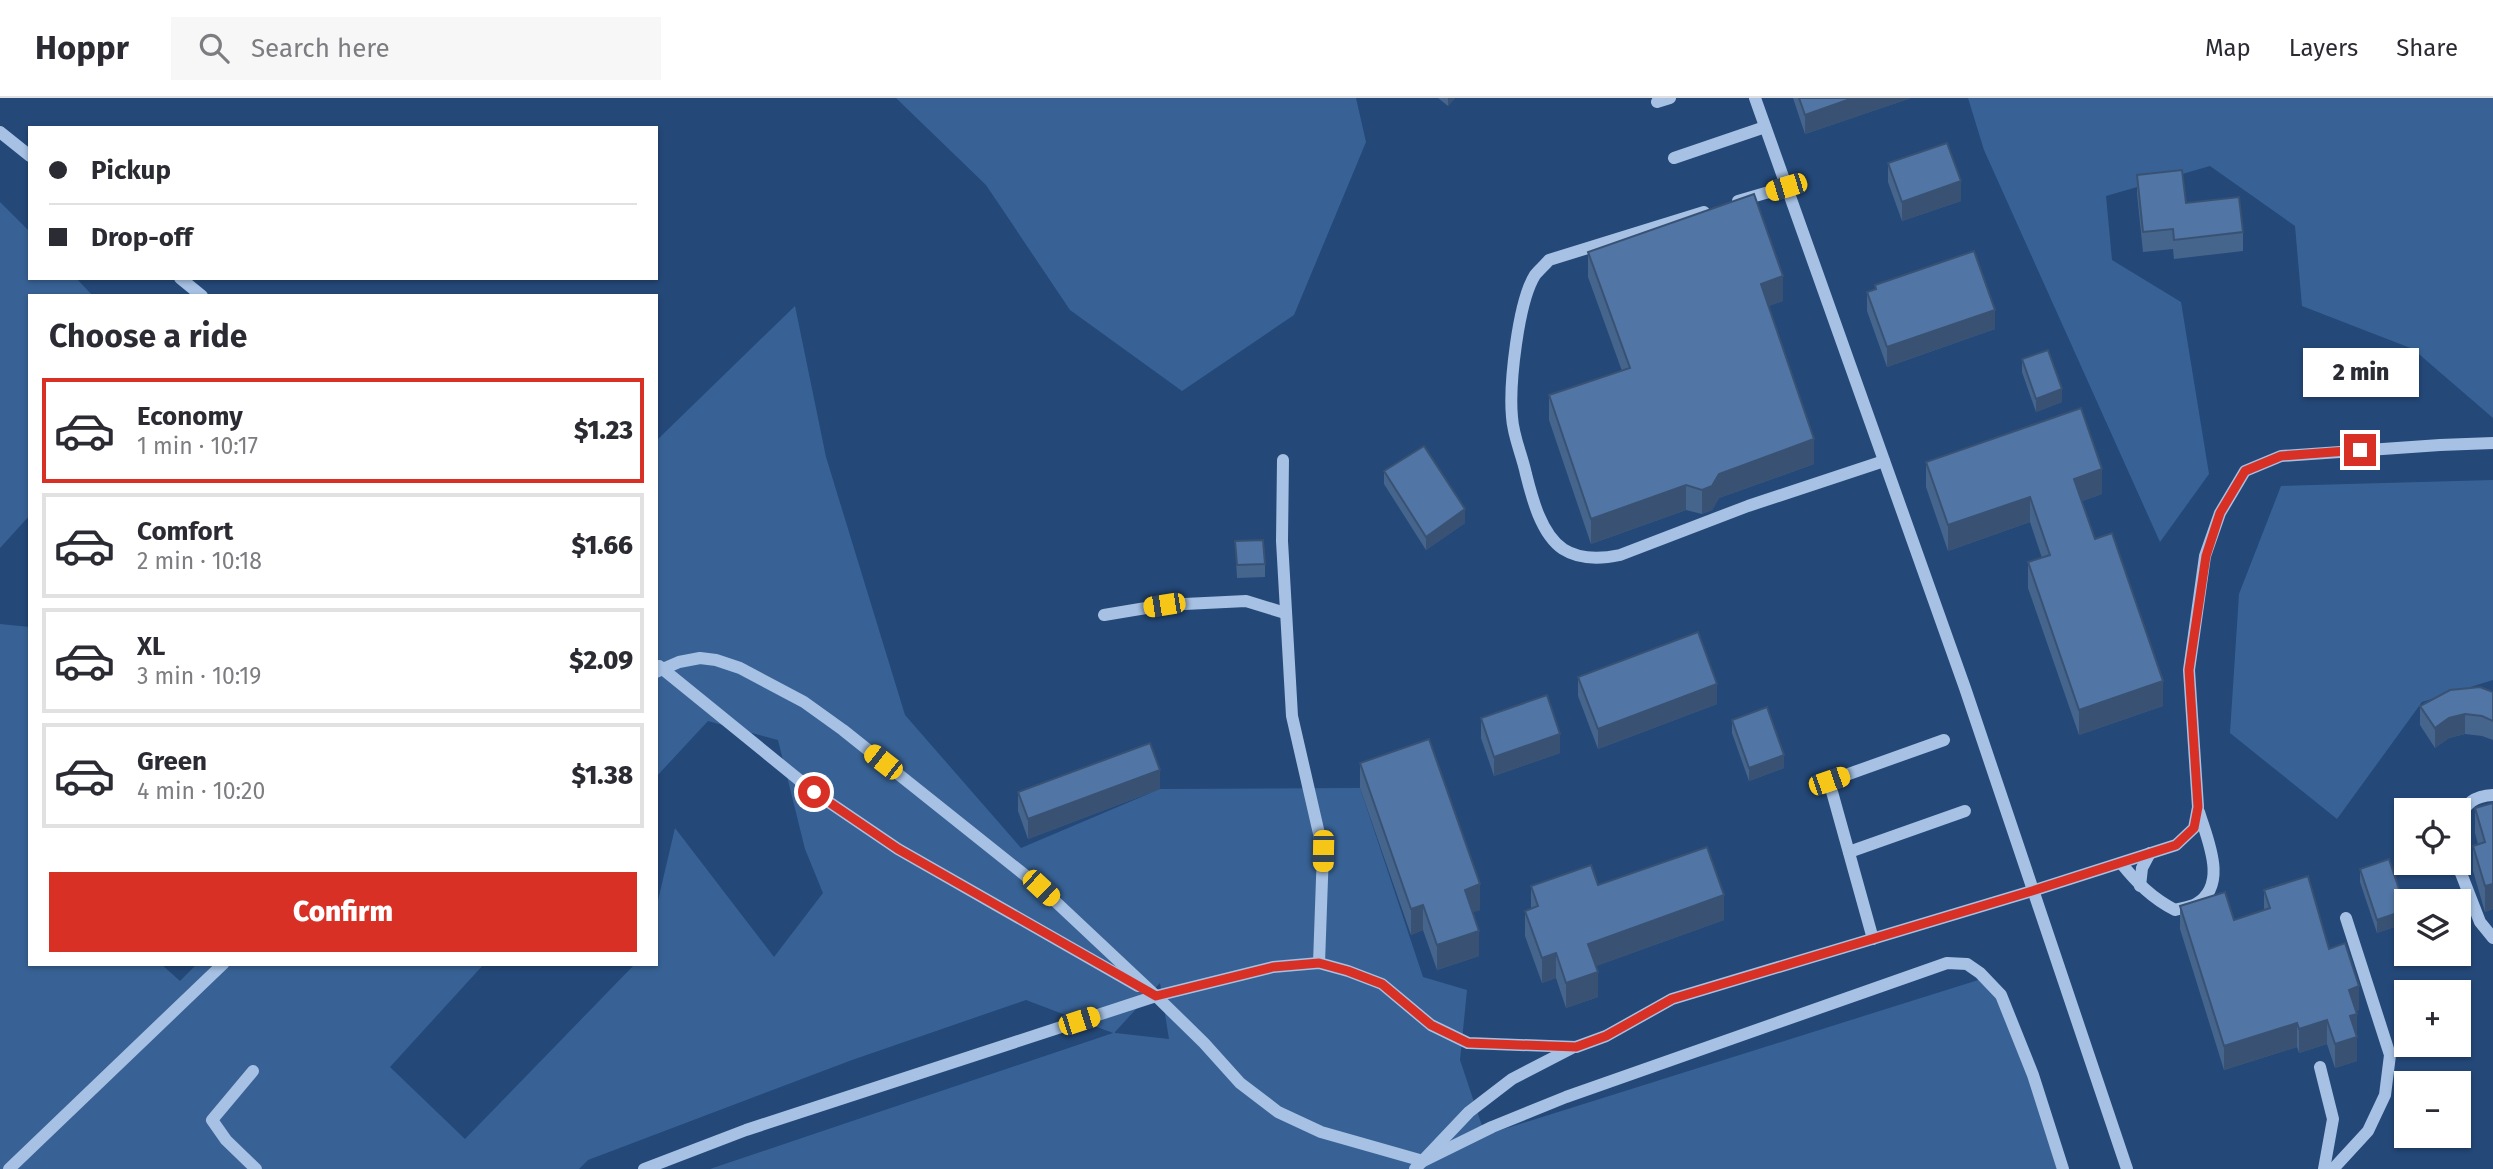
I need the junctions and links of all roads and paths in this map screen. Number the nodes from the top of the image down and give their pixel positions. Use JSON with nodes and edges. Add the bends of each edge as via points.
{"nodes":[{"id":1,"x":1755,"y":98,"type":"edge"},
{"id":2,"x":1765,"y":127,"type":"junction"},
{"id":3,"x":0,"y":132,"type":"edge"},
{"id":4,"x":28,"y":154,"type":"edge"},
{"id":5,"x":1674,"y":158,"type":"dead end"},
{"id":6,"x":1786,"y":187,"type":"junction"},
{"id":7,"x":182,"y":280,"type":"edge"},
{"id":8,"x":200,"y":294,"type":"edge"},
{"id":9,"x":2493,"y":443,"type":"edge"},
{"id":10,"x":1283,"y":460,"type":"dead end"},
{"id":11,"x":1884,"y":461,"type":"junction"},
{"id":12,"x":1285,"y":613,"type":"junction"},
{"id":13,"x":1104,"y":615,"type":"dead end"},
{"id":14,"x":659,"y":668,"type":"edge"},
{"id":15,"x":1944,"y":740,"type":"dead end"},
{"id":16,"x":2493,"y":795,"type":"edge"},
{"id":17,"x":2471,"y":801,"type":"edge"},
{"id":18,"x":2198,"y":807,"type":"junction"},
{"id":19,"x":1965,"y":811,"type":"dead end"},
{"id":20,"x":2184,"y":837,"type":"junction"},
{"id":21,"x":1849,"y":852,"type":"junction"},
{"id":22,"x":2150,"y":853,"type":"junction"},
{"id":23,"x":2211,"y":853,"type":"junction"},
{"id":24,"x":2121,"y":863,"type":"junction"},
{"id":25,"x":2462,"y":875,"type":"edge"},
{"id":26,"x":2140,"y":886,"type":"junction"},
{"id":27,"x":2032,"y":891,"type":"junction"},
{"id":28,"x":2346,"y":918,"type":"dead end"},
{"id":29,"x":2493,"y":938,"type":"edge"},
{"id":30,"x":1873,"y":939,"type":"junction"},
{"id":31,"x":1319,"y":963,"type":"junction"},
{"id":32,"x":221,"y":966,"type":"edge"},
{"id":33,"x":1156,"y":996,"type":"junction"},
{"id":34,"x":1576,"y":1047,"type":"junction"},
{"id":35,"x":2319,"y":1067,"type":"dead end"},
{"id":36,"x":253,"y":1071,"type":"dead end"},
{"id":37,"x":1419,"y":1165,"type":"edge"},
{"id":38,"x":9,"y":1169,"type":"edge"},
{"id":39,"x":256,"y":1169,"type":"edge"},
{"id":40,"x":644,"y":1169,"type":"edge"},
{"id":41,"x":2063,"y":1169,"type":"edge"},
{"id":42,"x":2127,"y":1169,"type":"edge"},
{"id":43,"x":2324,"y":1169,"type":"edge"},
{"id":44,"x":2333,"y":1169,"type":"edge"}],
"edges":[{"from":1,"to":2,"type":"lane"},
{"from":2,"to":5,"type":"lane"},
{"from":2,"to":6,"type":"lane"},
{"from":3,"to":4,"type":"lane"},
{"from":6,"to":11,"type":"lane"},
{"from":6,"to":11,"type":"lane","via":[[1549,260],[1534,276],[1523,307],[1511,388],[1512,419],[1533,503],[1544,527],[1562,548],[1601,559]]},
{"from":7,"to":8,"type":"lane"},
{"from":9,"to":18,"type":"lane","via":[[2281,456],[2245,471],[2220,513],[2206,556],[2189,670]]},
{"from":10,"to":12,"type":"lane"},
{"from":11,"to":27,"type":"lane"},
{"from":12,"to":13,"type":"lane","via":[[1246,601],[1164,605]]},
{"from":12,"to":31,"type":"lane","via":[[1292,716],[1323,851]]},
{"from":14,"to":33,"type":"lane","via":[[814,792],[898,849]]},
{"from":14,"to":33,"type":"lane","via":[[700,658],[716,660],[804,702],[1015,867]]},
{"from":15,"to":21,"type":"lane","via":[[1829,781]]},
{"from":16,"to":17,"type":"lane"},
{"from":18,"to":20,"type":"lane","via":[[2194,828]]},
{"from":18,"to":23,"type":"lane"},
{"from":19,"to":21,"type":"lane"},
{"from":20,"to":22,"type":"lane","via":[[2176,845]]},
{"from":20,"to":23,"type":"lane"},
{"from":21,"to":30,"type":"lane"},
{"from":22,"to":24,"type":"lane"},
{"from":22,"to":26,"type":"lane"},
{"from":23,"to":26,"type":"lane","via":[[2213,888],[2197,903],[2175,910]]},
{"from":24,"to":26,"type":"lane"},
{"from":24,"to":27,"type":"lane"},
{"from":25,"to":29,"type":"lane","via":[[2480,922]]},
{"from":27,"to":30,"type":"lane"},
{"from":27,"to":42,"type":"lane"},
{"from":28,"to":44,"type":"lane","via":[[2390,1055],[2385,1095],[2368,1131]]},
{"from":30,"to":34,"type":"lane","via":[[1672,999],[1606,1036]]},
{"from":31,"to":33,"type":"lane","via":[[1273,967]]},
{"from":31,"to":34,"type":"lane","via":[[1382,984],[1431,1025],[1468,1043]]},
{"from":32,"to":38,"type":"lane"},
{"from":33,"to":37,"type":"lane","via":[[1240,1083],[1278,1112],[1321,1132]]},
{"from":33,"to":40,"type":"lane","via":[[746,1130]]},
{"from":34,"to":37,"type":"lane","via":[[1512,1079],[1469,1112]]},
{"from":35,"to":43,"type":"lane","via":[[2333,1119]]},
{"from":36,"to":39,"type":"lane","via":[[212,1120]]},
{"from":37,"to":41,"type":"lane","via":[[1492,1127],[1566,1097],[1947,963],[1967,964],[2001,995]]}]}
